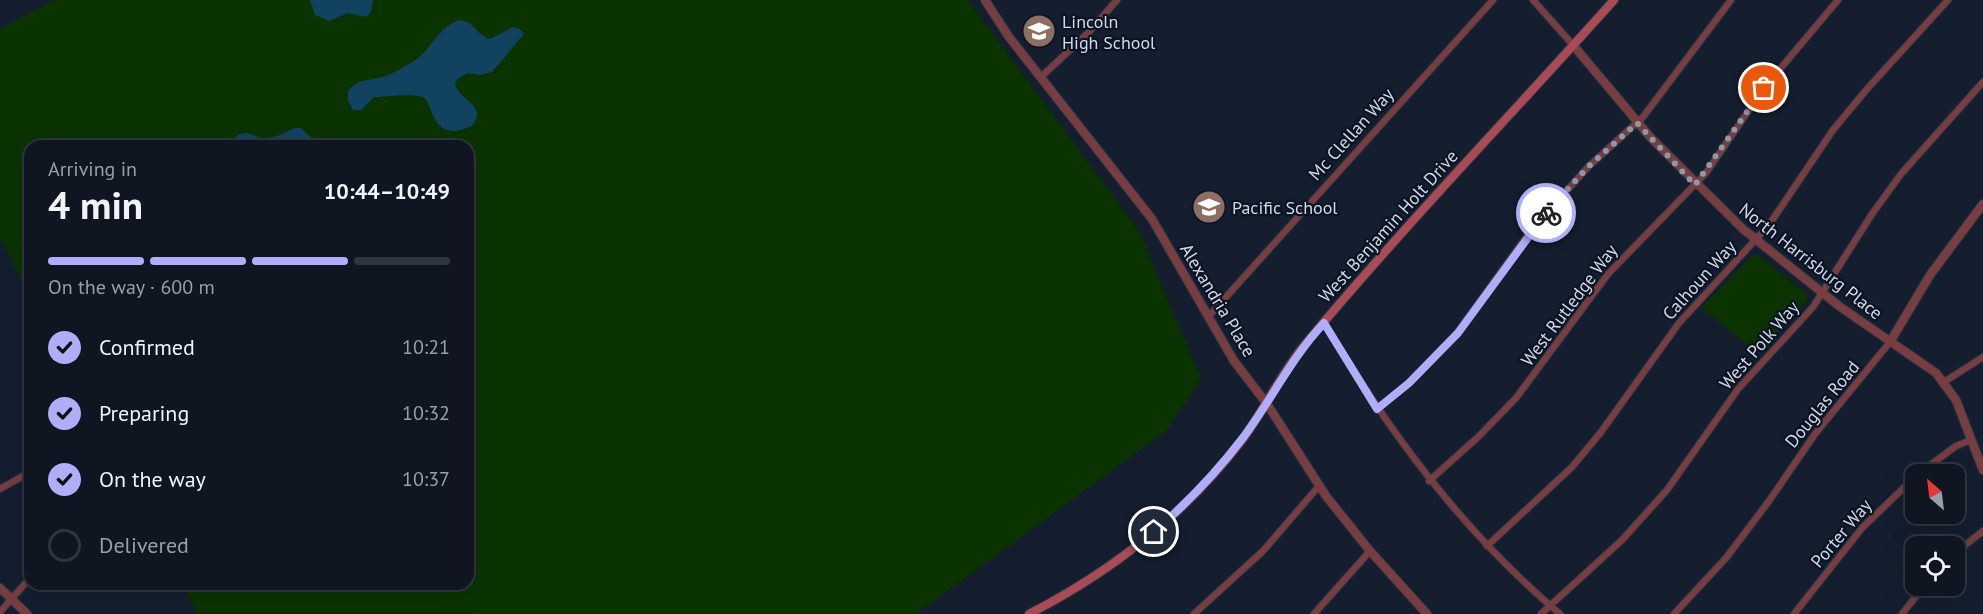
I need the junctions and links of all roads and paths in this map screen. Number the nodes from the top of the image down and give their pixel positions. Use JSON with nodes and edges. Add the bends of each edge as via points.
{"nodes":[{"id":1,"x":985,"y":0,"type":"edge"},
{"id":2,"x":1117,"y":0,"type":"edge"},
{"id":3,"x":1493,"y":0,"type":"edge"},
{"id":4,"x":1533,"y":0,"type":"edge"},
{"id":5,"x":1614,"y":0,"type":"edge"},
{"id":6,"x":1731,"y":0,"type":"edge"},
{"id":7,"x":1838,"y":0,"type":"edge"},
{"id":8,"x":1948,"y":0,"type":"edge"},
{"id":9,"x":1573,"y":45,"type":"junction"},
{"id":10,"x":1041,"y":78,"type":"junction"},
{"id":11,"x":1983,"y":82,"type":"edge"},
{"id":12,"x":1637,"y":123,"type":"junction"},
{"id":13,"x":1695,"y":185,"type":"junction"},
{"id":14,"x":1983,"y":204,"type":"edge"},
{"id":15,"x":1756,"y":240,"type":"junction"},
{"id":16,"x":1822,"y":293,"type":"junction"},
{"id":17,"x":1209,"y":316,"type":"junction"},
{"id":18,"x":1324,"y":323,"type":"junction"},
{"id":19,"x":1890,"y":342,"type":"junction"},
{"id":20,"x":1983,"y":357,"type":"edge"},
{"id":21,"x":1944,"y":382,"type":"junction"},
{"id":22,"x":1267,"y":404,"type":"junction"},
{"id":23,"x":1377,"y":409,"type":"junction"},
{"id":24,"x":1971,"y":440,"type":"junction"},
{"id":25,"x":1932,"y":464,"type":"edge"},
{"id":26,"x":1983,"y":470,"type":"edge"},
{"id":27,"x":24,"y":475,"type":"edge"},
{"id":28,"x":1429,"y":481,"type":"junction"},
{"id":29,"x":1319,"y":486,"type":"junction"},
{"id":30,"x":1905,"y":487,"type":"edge"},
{"id":31,"x":0,"y":489,"type":"edge"},
{"id":32,"x":1983,"y":531,"type":"edge"},
{"id":33,"x":1965,"y":545,"type":"edge"},
{"id":34,"x":1487,"y":546,"type":"junction"},
{"id":35,"x":1370,"y":551,"type":"junction"},
{"id":36,"x":24,"y":585,"type":"edge"},
{"id":37,"x":0,"y":588,"type":"edge"},
{"id":38,"x":1916,"y":596,"type":"edge"},
{"id":39,"x":11,"y":599,"type":"junction"},
{"id":40,"x":1550,"y":606,"type":"junction"},
{"id":41,"x":0,"y":612,"type":"edge"},
{"id":42,"x":1425,"y":613,"type":"edge"},
{"id":43,"x":27,"y":614,"type":"edge"},
{"id":44,"x":1029,"y":614,"type":"edge"},
{"id":45,"x":1194,"y":614,"type":"edge"},
{"id":46,"x":1314,"y":614,"type":"edge"},
{"id":47,"x":1541,"y":614,"type":"edge"},
{"id":48,"x":1560,"y":614,"type":"edge"},
{"id":49,"x":1674,"y":614,"type":"edge"},
{"id":50,"x":1794,"y":614,"type":"edge"},
{"id":51,"x":1902,"y":614,"type":"edge"}],
"edges":[{"from":1,"to":10,"type":"street","name":"Alexandria Place"},
{"from":2,"to":10,"type":"street"},
{"from":3,"to":17,"type":"street","name":"Mc Clellan Way"},
{"from":4,"to":9,"type":"street","name":"North Harrisburg Place"},
{"from":5,"to":9,"type":"main road","name":"West Benjamin Holt Drive"},
{"from":6,"to":12,"type":"street"},
{"from":7,"to":13,"type":"street","name":"West Rutledge Way","via":[[1764,88]]},
{"from":8,"to":15,"type":"street","name":"Calhoun Way","via":[[1833,130]]},
{"from":9,"to":12,"type":"street","name":"North Harrisburg Place"},
{"from":9,"to":18,"type":"main road","name":"West Benjamin Holt Drive"},
{"from":10,"to":17,"type":"street","name":"Alexandria Place","via":[[1152,219]]},
{"from":11,"to":16,"type":"street","name":"West Polk Way","via":[[1901,174]]},
{"from":12,"to":13,"type":"street","name":"North Harrisburg Place"},
{"from":12,"to":23,"type":"street","via":[[1561,195],[1472,315],[1434,359]]},
{"from":13,"to":15,"type":"street","name":"North Harrisburg Place"},
{"from":13,"to":28,"type":"street","name":"West Rutledge Way","via":[[1608,274],[1516,399]]},
{"from":14,"to":19,"type":"street","name":"Douglas Road","via":[[1930,275]]},
{"from":15,"to":16,"type":"street","name":"North Harrisburg Place"},
{"from":15,"to":34,"type":"street","name":"Calhoun Way","via":[[1679,323],[1572,467]]},
{"from":16,"to":19,"type":"street","name":"North Harrisburg Place"},
{"from":16,"to":40,"type":"street","name":"West Polk Way","via":[[1738,389],[1644,518]]},
{"from":17,"to":22,"type":"street","name":"Alexandria Place","via":[[1234,361]]},
{"from":18,"to":22,"type":"main road","name":"West Benjamin Holt Drive","via":[[1299,352]]},
{"from":18,"to":23,"type":"street"},
{"from":19,"to":21,"type":"street","name":"North Harrisburg Place"},
{"from":19,"to":49,"type":"street","name":"Douglas Road","via":[[1815,434],[1733,550]]},
{"from":20,"to":21,"type":"street"},
{"from":21,"to":24,"type":"street","name":"North Harrisburg Place","via":[[1956,400]]},
{"from":22,"to":29,"type":"street","name":"Alexandria Place"},
{"from":22,"to":44,"type":"main road","name":"West Benjamin Holt Drive","via":[[1223,463],[1169,519],[1116,562]]},
{"from":23,"to":28,"type":"street"},
{"from":24,"to":25,"type":"street","name":"Porter Way"},
{"from":24,"to":26,"type":"street","name":"North Harrisburg Place"},
{"from":27,"to":31,"type":"street"},
{"from":28,"to":34,"type":"street"},
{"from":29,"to":35,"type":"street","name":"Alexandria Place"},
{"from":29,"to":45,"type":"street","via":[[1263,551]]},
{"from":30,"to":50,"type":"street","name":"Porter Way","via":[[1862,528]]},
{"from":32,"to":33,"type":"street"},
{"from":34,"to":40,"type":"street"},
{"from":35,"to":42,"type":"street","name":"Alexandria Place"},
{"from":35,"to":46,"type":"street"},
{"from":36,"to":39,"type":"street"},
{"from":37,"to":39,"type":"street"},
{"from":38,"to":51,"type":"street"},
{"from":39,"to":41,"type":"street"},
{"from":39,"to":43,"type":"street"},
{"from":40,"to":47,"type":"street","name":"West Polk Way"},
{"from":40,"to":48,"type":"street"}]}
